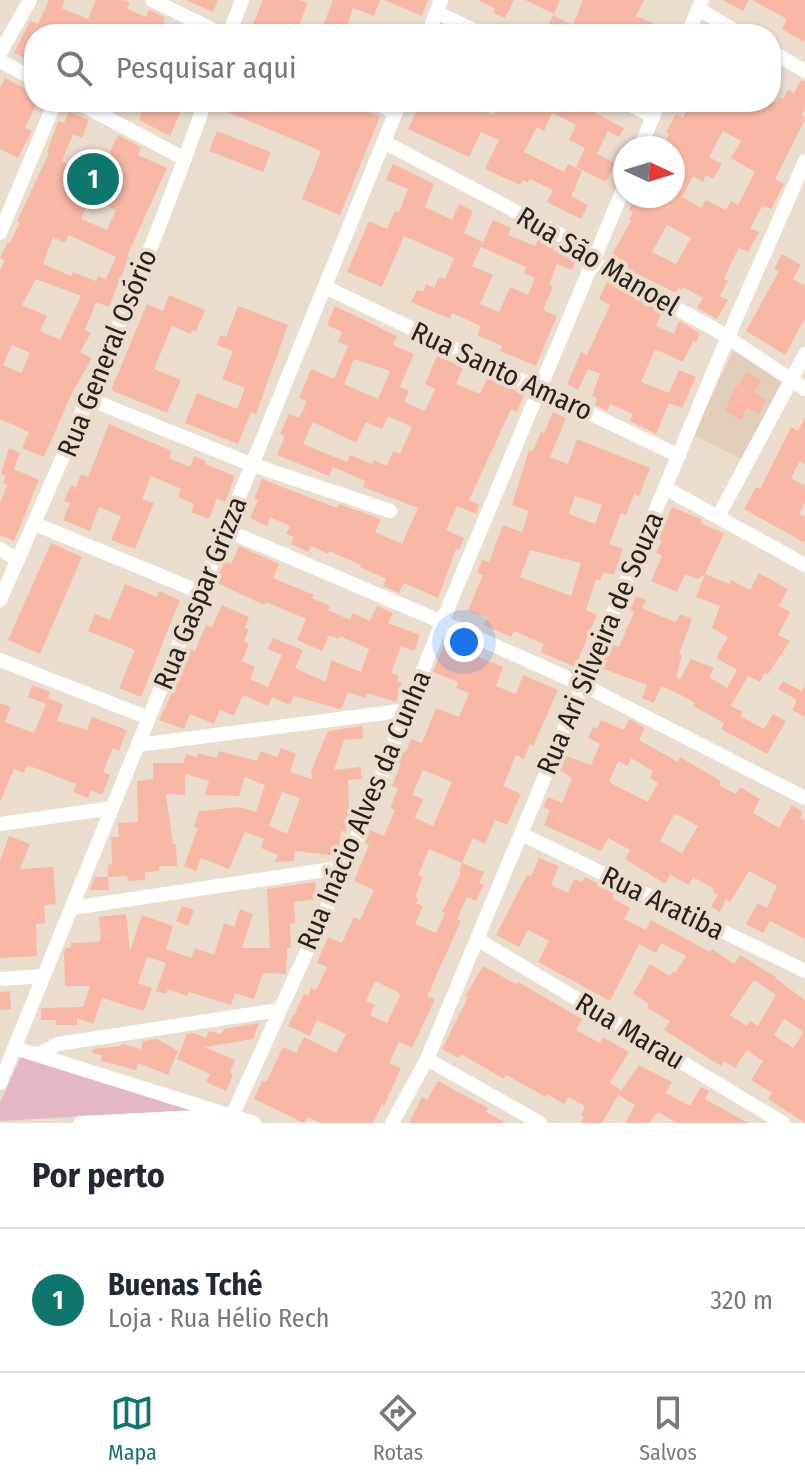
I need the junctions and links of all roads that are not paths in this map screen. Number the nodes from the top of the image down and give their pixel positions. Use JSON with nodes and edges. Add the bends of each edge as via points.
{"nodes":[{"id":1,"x":30,"y":0,"type":"edge"},
{"id":2,"x":152,"y":0,"type":"edge"},
{"id":3,"x":242,"y":0,"type":"edge"},
{"id":4,"x":700,"y":5,"type":"edge"},
{"id":5,"x":439,"y":6,"type":"edge"},
{"id":6,"x":201,"y":24,"type":"edge"},
{"id":7,"x":233,"y":24,"type":"edge"},
{"id":8,"x":467,"y":24,"type":"edge"},
{"id":9,"x":692,"y":24,"type":"edge"},
{"id":10,"x":727,"y":24,"type":"edge"},
{"id":11,"x":0,"y":53,"type":"edge"},
{"id":12,"x":781,"y":57,"type":"edge"},
{"id":13,"x":0,"y":61,"type":"edge"},
{"id":14,"x":805,"y":71,"type":"edge"},
{"id":15,"x":24,"y":74,"type":"edge"},
{"id":16,"x":51,"y":112,"type":"edge"},
{"id":17,"x":96,"y":112,"type":"edge"},
{"id":18,"x":201,"y":112,"type":"edge"},
{"id":19,"x":396,"y":112,"type":"edge"},
{"id":20,"x":655,"y":112,"type":"edge"},
{"id":21,"x":645,"y":136,"type":"edge"},
{"id":22,"x":384,"y":142,"type":"junction"},
{"id":23,"x":185,"y":159,"type":"junction"},
{"id":24,"x":805,"y":161,"type":"edge"},
{"id":25,"x":615,"y":208,"type":"edge"},
{"id":26,"x":0,"y":233,"type":"edge"},
{"id":27,"x":594,"y":260,"type":"junction"},
{"id":28,"x":325,"y":287,"type":"junction"},
{"id":29,"x":727,"y":339,"type":"junction"},
{"id":30,"x":805,"y":354,"type":"edge"},
{"id":31,"x":790,"y":381,"type":"junction"},
{"id":32,"x":540,"y":389,"type":"junction"},
{"id":33,"x":805,"y":389,"type":"edge"},
{"id":34,"x":89,"y":399,"type":"junction"},
{"id":35,"x":679,"y":456,"type":"junction"},
{"id":36,"x":253,"y":465,"type":"junction"},
{"id":37,"x":665,"y":488,"type":"junction"},
{"id":38,"x":390,"y":511,"type":"dead end"},
{"id":39,"x":718,"y":517,"type":"junction"},
{"id":40,"x":35,"y":524,"type":"junction"},
{"id":41,"x":226,"y":530,"type":"junction"},
{"id":42,"x":0,"y":549,"type":"edge"},
{"id":43,"x":18,"y":560,"type":"junction"},
{"id":44,"x":805,"y":565,"type":"edge"},
{"id":45,"x":200,"y":592,"type":"junction"},
{"id":46,"x":0,"y":600,"type":"edge"},
{"id":47,"x":442,"y":622,"type":"junction"},
{"id":48,"x":0,"y":660,"type":"edge"},
{"id":49,"x":583,"y":685,"type":"junction"},
{"id":50,"x":408,"y":710,"type":"junction"},
{"id":51,"x":149,"y":718,"type":"junction"},
{"id":52,"x":138,"y":745,"type":"junction"},
{"id":53,"x":805,"y":798,"type":"edge"},
{"id":54,"x":112,"y":808,"type":"junction"},
{"id":55,"x":0,"y":824,"type":"edge"},
{"id":56,"x":521,"y":834,"type":"junction"},
{"id":57,"x":345,"y":867,"type":"junction"},
{"id":58,"x":72,"y":908,"type":"junction"},
{"id":59,"x":477,"y":939,"type":"junction"},
{"id":60,"x":805,"y":971,"type":"edge"},
{"id":61,"x":44,"y":976,"type":"junction"},
{"id":62,"x":0,"y":979,"type":"edge"},
{"id":63,"x":278,"y":1010,"type":"junction"},
{"id":64,"x":15,"y":1048,"type":"junction"},
{"id":65,"x":38,"y":1055,"type":"junction"},
{"id":66,"x":427,"y":1059,"type":"junction"},
{"id":67,"x":0,"y":1083,"type":"edge"},
{"id":68,"x":231,"y":1119,"type":"edge"},
{"id":69,"x":80,"y":1123,"type":"edge"},
{"id":70,"x":254,"y":1123,"type":"edge"},
{"id":71,"x":392,"y":1123,"type":"edge"},
{"id":72,"x":540,"y":1123,"type":"edge"},
{"id":73,"x":783,"y":1123,"type":"edge"}],
"edges":[{"from":1,"to":11,"type":"street"},
{"from":2,"to":6,"type":"street"},
{"from":3,"to":7,"type":"street"},
{"from":4,"to":9,"type":"street"},
{"from":4,"to":10,"type":"street"},
{"from":5,"to":8,"type":"street"},
{"from":12,"to":14,"type":"street"},
{"from":13,"to":15,"type":"street"},
{"from":16,"to":26,"type":"street"},
{"from":17,"to":23,"type":"street"},
{"from":18,"to":23,"type":"street","name":"Rua General Osório"},
{"from":19,"to":22,"type":"street","name":"Rua Gaspar Grizza"},
{"from":20,"to":21,"type":"street"},
{"from":22,"to":27,"type":"street","name":"Rua São Manoel","via":[[572,241]]},
{"from":22,"to":28,"type":"street","name":"Rua Gaspar Grizza"},
{"from":23,"to":34,"type":"street","name":"Rua General Osório"},
{"from":24,"to":29,"type":"street","name":"Rua Ari Silveira de Souza"},
{"from":25,"to":27,"type":"street","name":"Rua Inácio Alves da Cunha"},
{"from":27,"to":29,"type":"street","name":"Rua São Manoel"},
{"from":27,"to":32,"type":"street","name":"Rua Inácio Alves da Cunha"},
{"from":28,"to":32,"type":"street","name":"Rua Santo Amaro"},
{"from":28,"to":36,"type":"street","name":"Rua Gaspar Grizza"},
{"from":29,"to":31,"type":"street","name":"Rua São Manoel"},
{"from":29,"to":35,"type":"street","name":"Rua Ari Silveira de Souza"},
{"from":30,"to":31,"type":"street"},
{"from":31,"to":33,"type":"street","name":"Rua São Manoel"},
{"from":31,"to":39,"type":"street"},
{"from":32,"to":35,"type":"street","name":"Rua Santo Amaro"},
{"from":32,"to":47,"type":"street","name":"Rua Inácio Alves da Cunha"},
{"from":34,"to":36,"type":"street"},
{"from":34,"to":40,"type":"street","name":"Rua General Osório"},
{"from":35,"to":37,"type":"street","name":"Rua Ari Silveira de Souza"},
{"from":36,"to":38,"type":"street"},
{"from":36,"to":41,"type":"street","name":"Rua Gaspar Grizza"},
{"from":37,"to":39,"type":"street"},
{"from":37,"to":49,"type":"street","name":"Rua Ari Silveira de Souza"},
{"from":39,"to":44,"type":"street"},
{"from":40,"to":43,"type":"street","name":"Rua General Osório"},
{"from":40,"to":45,"type":"street"},
{"from":41,"to":45,"type":"street","name":"Rua Gaspar Grizza"},
{"from":41,"to":47,"type":"street"},
{"from":42,"to":43,"type":"street"},
{"from":43,"to":46,"type":"street","name":"Rua General Osório"},
{"from":45,"to":51,"type":"street","name":"Rua Gaspar Grizza"},
{"from":47,"to":49,"type":"street"},
{"from":47,"to":50,"type":"street","name":"Rua Inácio Alves da Cunha"},
{"from":48,"to":51,"type":"street"},
{"from":49,"to":53,"type":"street"},
{"from":49,"to":56,"type":"street","name":"Rua Ari Silveira de Souza"},
{"from":50,"to":52,"type":"street"},
{"from":50,"to":57,"type":"street","name":"Rua Inácio Alves da Cunha"},
{"from":51,"to":52,"type":"street","name":"Rua Gaspar Grizza"},
{"from":52,"to":54,"type":"street","name":"Rua Gaspar Grizza"},
{"from":54,"to":55,"type":"street"},
{"from":54,"to":58,"type":"street","name":"Rua Gaspar Grizza"},
{"from":56,"to":59,"type":"street","name":"Rua Ari Silveira de Souza"},
{"from":56,"to":60,"type":"street","name":"Rua Aratiba"},
{"from":57,"to":58,"type":"street"},
{"from":57,"to":63,"type":"street","name":"Rua Inácio Alves da Cunha"},
{"from":58,"to":61,"type":"street","name":"Rua Gaspar Grizza"},
{"from":59,"to":66,"type":"street","name":"Rua Ari Silveira de Souza"},
{"from":59,"to":73,"type":"street","name":"Rua Marau"},
{"from":61,"to":62,"type":"street"},
{"from":61,"to":64,"type":"street","name":"Rua Gaspar Grizza"},
{"from":63,"to":65,"type":"street","via":[[58,1044]]},
{"from":63,"to":68,"type":"street","name":"Rua Inácio Alves da Cunha"},
{"from":64,"to":65,"type":"street"},
{"from":64,"to":67,"type":"street","name":"Rua Gaspar Grizza"},
{"from":65,"to":68,"type":"street"},
{"from":66,"to":71,"type":"street","name":"Rua Ari Silveira de Souza"},
{"from":66,"to":72,"type":"street"},
{"from":68,"to":69,"type":"street"},
{"from":68,"to":70,"type":"street"}]}
